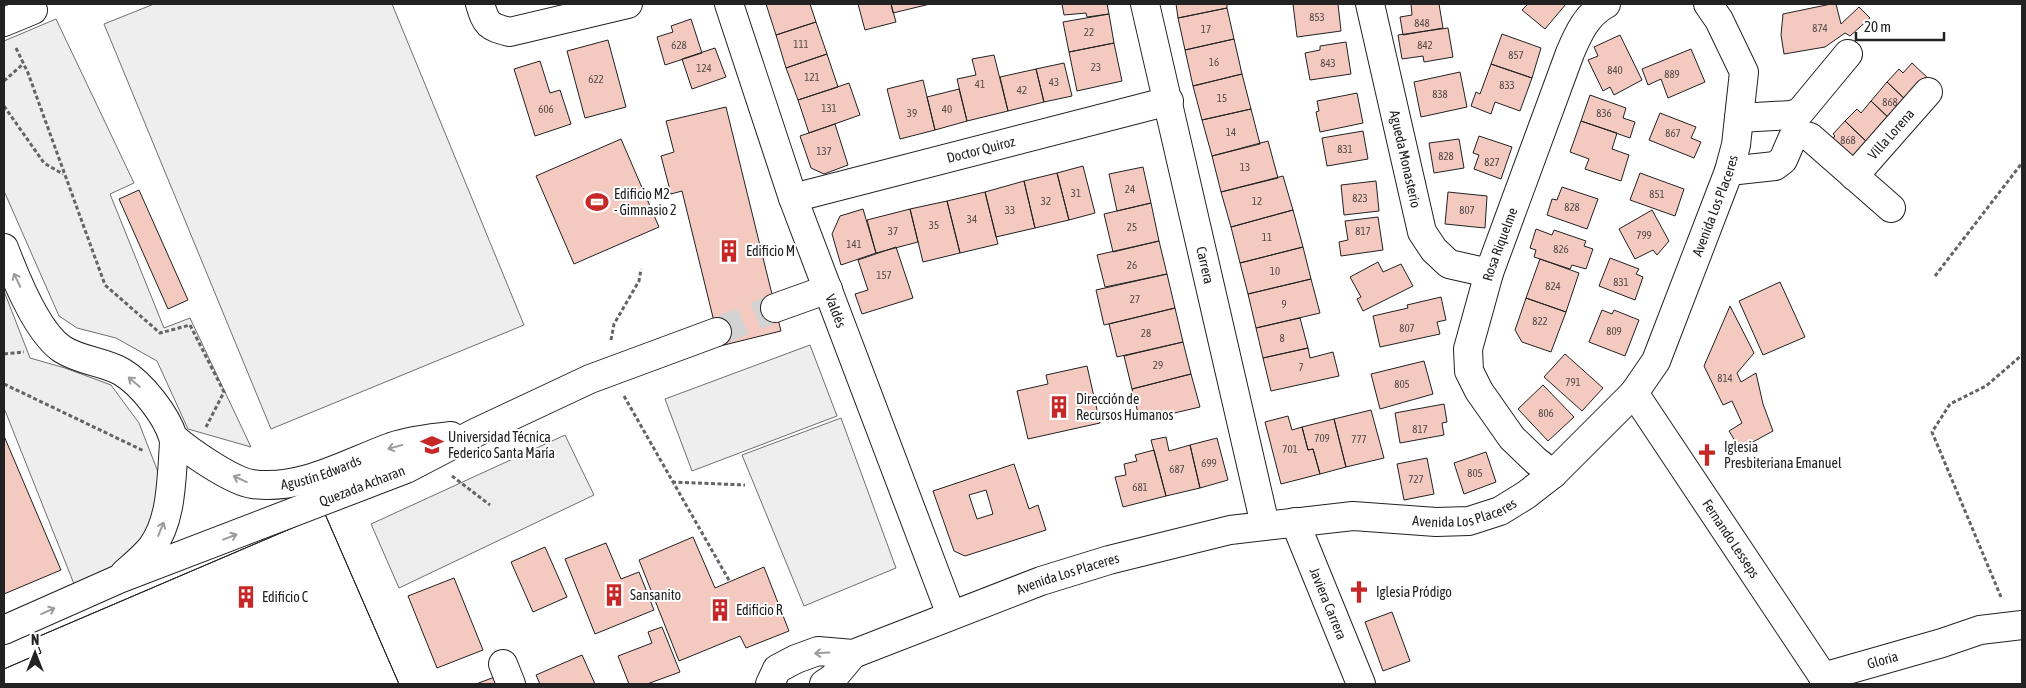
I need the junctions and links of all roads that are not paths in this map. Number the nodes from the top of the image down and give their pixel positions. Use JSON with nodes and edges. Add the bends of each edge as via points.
{"nodes":[{"id":1,"x":480,"y":4,"type":"edge"},
{"id":2,"x":628,"y":4,"type":"edge"},
{"id":3,"x":729,"y":4,"type":"edge"},
{"id":4,"x":1145,"y":4,"type":"edge"},
{"id":5,"x":1370,"y":4,"type":"edge"},
{"id":6,"x":1606,"y":4,"type":"edge"},
{"id":7,"x":1708,"y":4,"type":"edge"},
{"id":8,"x":33,"y":10,"type":"dead end"},
{"id":9,"x":4,"y":22,"type":"edge"},
{"id":10,"x":1848,"y":54,"type":"dead end"},
{"id":11,"x":1928,"y":92,"type":"dead end"},
{"id":12,"x":1169,"y":101,"type":"junction"},
{"id":13,"x":1739,"y":118,"type":"junction"},
{"id":14,"x":1729,"y":171,"type":"junction"},
{"id":15,"x":1854,"y":176,"type":"junction"},
{"id":16,"x":793,"y":198,"type":"junction"},
{"id":17,"x":1891,"y":208,"type":"dead end"},
{"id":18,"x":4,"y":248,"type":"edge"},
{"id":19,"x":1490,"y":273,"type":"junction"},
{"id":20,"x":828,"y":289,"type":"junction"},
{"id":21,"x":775,"y":308,"type":"tunnel mouth"},
{"id":22,"x":717,"y":332,"type":"tunnel mouth"},
{"id":23,"x":1634,"y":393,"type":"junction"},
{"id":24,"x":477,"y":432,"type":"junction"},
{"id":25,"x":180,"y":452,"type":"junction"},
{"id":26,"x":1553,"y":474,"type":"junction"},
{"id":27,"x":1295,"y":522,"type":"junction"},
{"id":28,"x":1265,"y":525,"type":"junction"},
{"id":29,"x":119,"y":580,"type":"junction"},
{"id":30,"x":951,"y":615,"type":"junction"},
{"id":31,"x":2022,"y":624,"type":"edge"},
{"id":32,"x":4,"y":630,"type":"edge"},
{"id":33,"x":2022,"y":640,"type":"edge"},
{"id":34,"x":1942,"y":643,"type":"junction"},
{"id":35,"x":853,"y":654,"type":"junction"},
{"id":36,"x":1826,"y":680,"type":"edge"},
{"id":37,"x":770,"y":684,"type":"edge"},
{"id":38,"x":824,"y":684,"type":"edge"},
{"id":39,"x":1361,"y":684,"type":"edge"}],
"edges":[{"from":1,"to":2,"type":"street","via":[[485,21],[494,28],[510,32]]},
{"from":3,"to":16,"type":"street","name":"Valdés"},
{"from":4,"to":12,"type":"street","name":"Carrera"},
{"from":5,"to":19,"type":"street","name":"Agueda Monasterio","via":[[1422,232],[1449,264]]},
{"from":6,"to":19,"type":"street","name":"Rosa Riquelme","via":[[1582,27],[1570,53]]},
{"from":7,"to":13,"type":"street","name":"Avenida Los Placeres","via":[[1744,72]]},
{"from":8,"to":9,"type":"street"},
{"from":10,"to":13,"type":"street","via":[[1800,112]]},
{"from":11,"to":15,"type":"street","name":"Villa Lorena"},
{"from":12,"to":16,"type":"street","name":"Doctor Quiroz"},
{"from":12,"to":28,"type":"street","name":"Carrera"},
{"from":13,"to":14,"type":"street","name":"Avenida Los Placeres"},
{"from":14,"to":15,"type":"street","via":[[1775,166],[1783,160],[1793,137],[1802,135],[1810,137]]},
{"from":14,"to":23,"type":"street","name":"Avenida Los Placeres","via":[[1656,361]]},
{"from":15,"to":17,"type":"street"},
{"from":16,"to":20,"type":"street","name":"Valdés"},
{"from":25,"to":18,"type":"street","one_way":true,"via":[[162,414],[142,388],[121,371],[62,349],[52,338],[15,277]]},
{"from":19,"to":26,"type":"street","name":"Rosa Riquelme","via":[[1468,350],[1469,372],[1512,438]]},
{"from":20,"to":21,"type":"street"},
{"from":20,"to":30,"type":"street","name":"Valdés"},
{"from":22,"to":24,"type":"street","name":"Quezada Acharan","via":[[590,379]]},
{"from":23,"to":26,"type":"street","name":"Avenida Los Placeres"},
{"from":23,"to":36,"type":"street","name":"Fernando Lesseps"},
{"from":24,"to":25,"type":"street","name":"Agustín Edwards","one_way":true,"via":[[393,447],[313,478],[276,485],[251,484]]},
{"from":29,"to":24,"type":"street","name":"Quezada Acharan","one_way":true,"via":[[406,469]]},
{"from":29,"to":25,"type":"street","one_way":true,"via":[[152,547],[161,532]]},
{"from":26,"to":27,"type":"street","name":"Avenida Los Placeres","via":[[1526,496],[1500,511],[1469,521],[1353,516]]},
{"from":27,"to":28,"type":"street","name":"Avenida Los Placeres"},
{"from":27,"to":39,"type":"street","name":"Javiera Carrera"},
{"from":28,"to":30,"type":"street","name":"Avenida Los Placeres","via":[[1230,530],[1109,560]]},
{"from":32,"to":29,"type":"street","name":"Quezada Acharan","one_way":true},
{"from":30,"to":35,"type":"street","name":"Avenida Los Placeres"},
{"from":31,"to":34,"type":"street","name":"Gloria","via":[[1980,630]]},
{"from":33,"to":34,"type":"street","name":"Gloria"},
{"from":34,"to":36,"type":"street","name":"Gloria"},
{"from":35,"to":37,"type":"street","name":"Avenida Los Placeres","one_way":true,"via":[[818,651],[777,669]]},
{"from":35,"to":38,"type":"street","name":"Avenida Los Placeres"}]}
